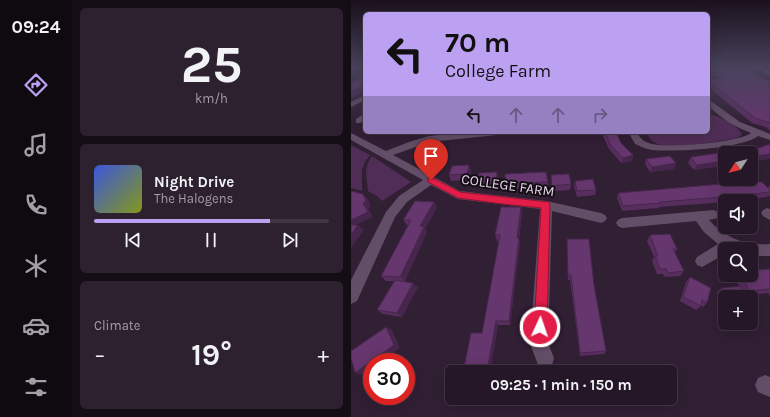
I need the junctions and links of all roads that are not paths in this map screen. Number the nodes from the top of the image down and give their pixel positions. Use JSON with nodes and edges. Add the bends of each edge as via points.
{"nodes":[{"id":1,"x":358,"y":100,"type":"edge"},
{"id":2,"x":351,"y":105,"type":"edge"},
{"id":3,"x":712,"y":110,"type":"edge"},
{"id":4,"x":757,"y":133,"type":"junction"},
{"id":5,"x":478,"y":134,"type":"edge"},
{"id":6,"x":635,"y":135,"type":"dead end"},
{"id":7,"x":351,"y":136,"type":"edge"},
{"id":8,"x":770,"y":137,"type":"edge"},
{"id":9,"x":386,"y":155,"type":"junction"},
{"id":10,"x":431,"y":180,"type":"junction"},
{"id":11,"x":546,"y":205,"type":"junction"},
{"id":12,"x":714,"y":215,"type":"dead end"},
{"id":13,"x":699,"y":216,"type":"junction"},
{"id":14,"x":601,"y":218,"type":"dead end"},
{"id":15,"x":622,"y":223,"type":"dead end"},
{"id":16,"x":726,"y":242,"type":"edge"},
{"id":17,"x":770,"y":250,"type":"edge"},
{"id":18,"x":718,"y":251,"type":"edge"},
{"id":19,"x":758,"y":251,"type":"edge"},
{"id":20,"x":702,"y":261,"type":"dead end"},
{"id":21,"x":351,"y":296,"type":"edge"},
{"id":22,"x":545,"y":358,"type":"dead end"}],
"edges":[{"from":1,"to":2,"type":"street"},
{"from":3,"to":4,"type":"street"},
{"from":4,"to":6,"type":"street","via":[[749,139],[739,141],[667,148],[638,142]]},
{"from":4,"to":8,"type":"street"},
{"from":5,"to":9,"type":"street","via":[[429,139]]},
{"from":7,"to":9,"type":"street","name":"COLLEGE FARM"},
{"from":9,"to":10,"type":"street","name":"COLLEGE FARM"},
{"from":10,"to":11,"type":"street","name":"COLLEGE FARM","via":[[458,195]]},
{"from":10,"to":21,"type":"street","via":[[403,199],[390,215]]},
{"from":11,"to":14,"type":"street","name":"COLLEGE FARM"},
{"from":11,"to":22,"type":"street","via":[[539,343]]},
{"from":12,"to":13,"type":"street"},
{"from":13,"to":15,"type":"street"},
{"from":13,"to":16,"type":"street","via":[[709,231]]},
{"from":17,"to":19,"type":"street"},
{"from":18,"to":20,"type":"street"}]}
